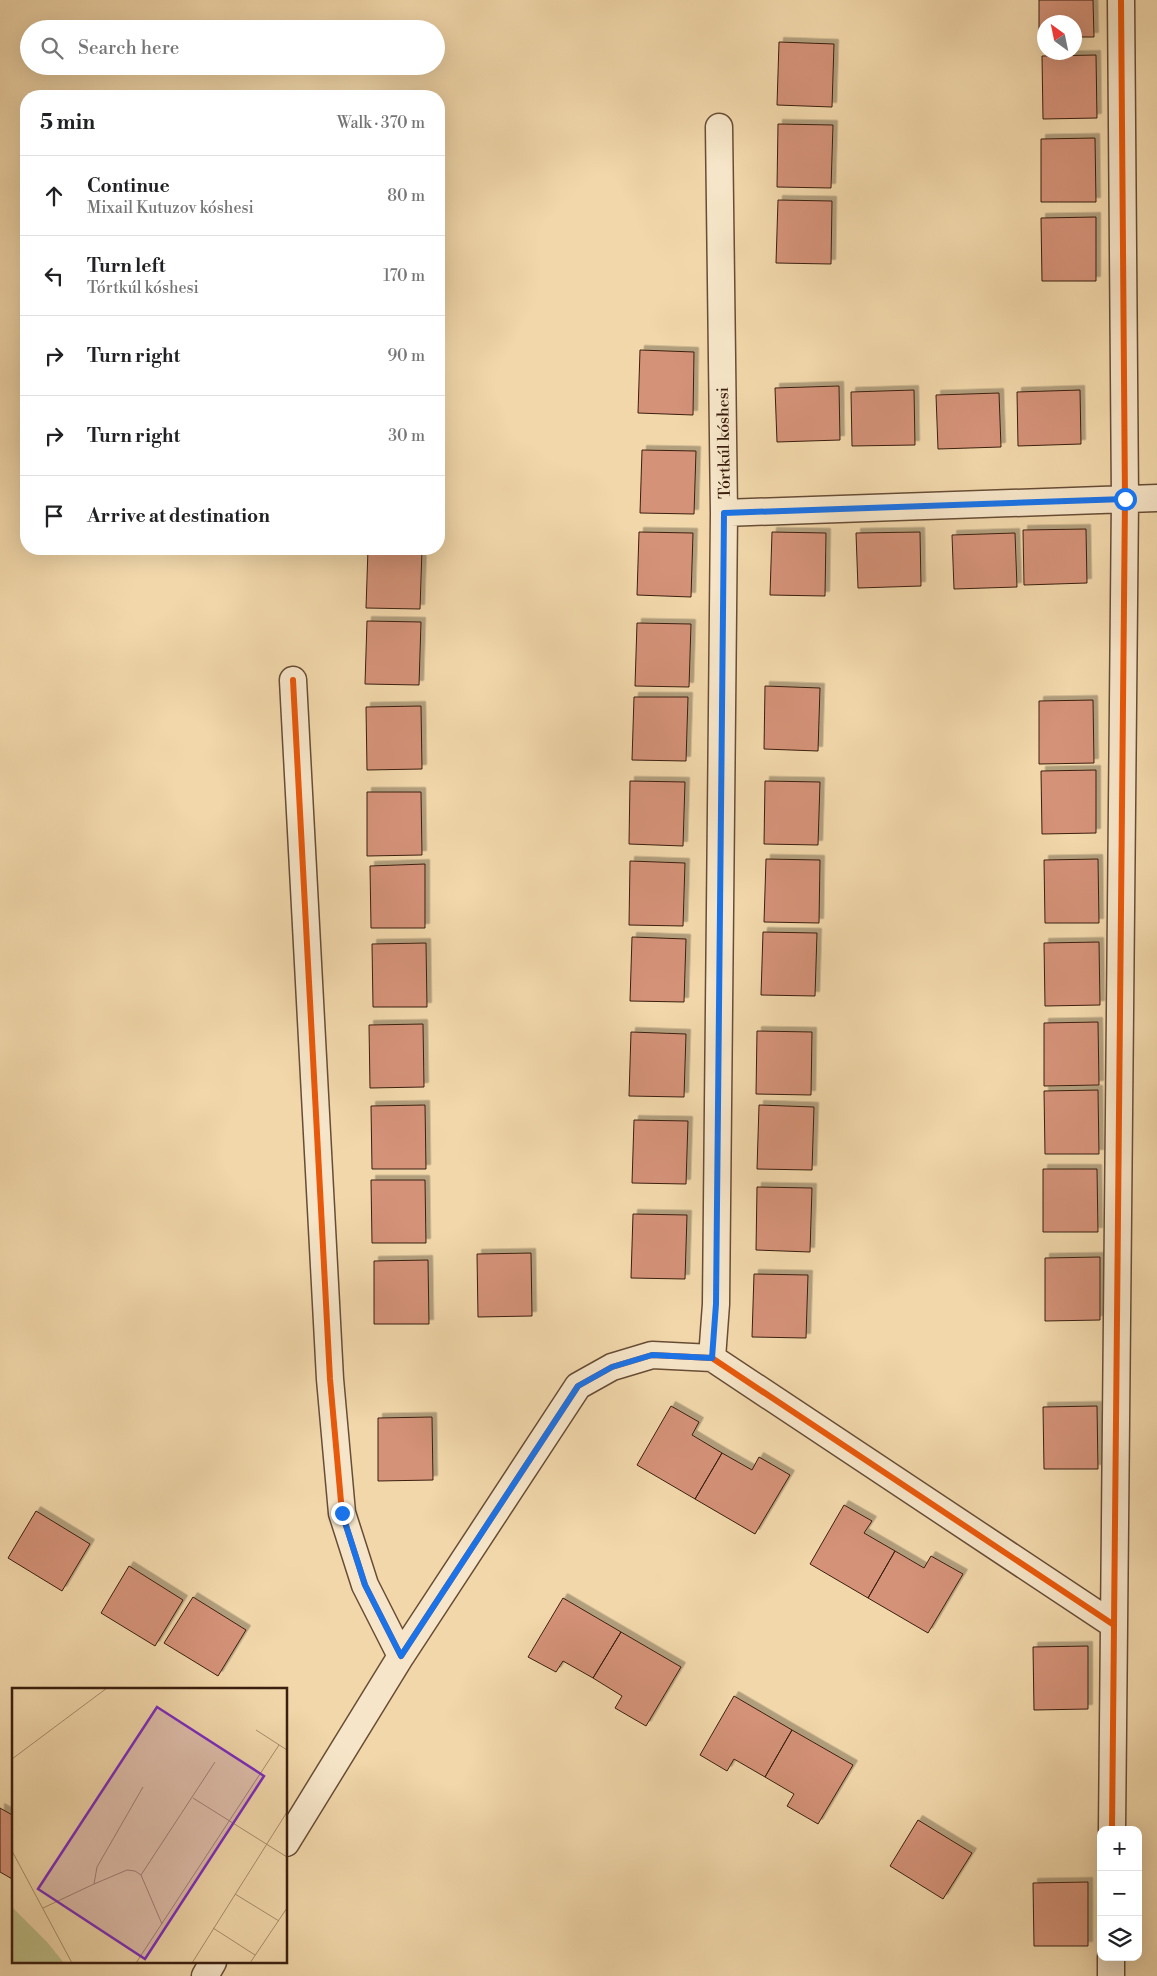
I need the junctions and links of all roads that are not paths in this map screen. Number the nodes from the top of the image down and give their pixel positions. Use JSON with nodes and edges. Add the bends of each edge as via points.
{"nodes":[{"id":1,"x":1121,"y":0,"type":"edge"},
{"id":2,"x":719,"y":127,"type":"dead end"},
{"id":3,"x":1157,"y":498,"type":"edge"},
{"id":4,"x":1125,"y":499,"type":"junction"},
{"id":5,"x":724,"y":513,"type":"junction"},
{"id":6,"x":293,"y":680,"type":"dead end"},
{"id":7,"x":712,"y":1358,"type":"junction"},
{"id":8,"x":1114,"y":1625,"type":"junction"},
{"id":9,"x":401,"y":1656,"type":"junction"},
{"id":10,"x":1112,"y":1826,"type":"edge"},
{"id":11,"x":288,"y":1840,"type":"edge"},
{"id":12,"x":1111,"y":1961,"type":"edge"},
{"id":13,"x":212,"y":1964,"type":"edge"},
{"id":14,"x":205,"y":1976,"type":"edge"},
{"id":15,"x":1111,"y":1976,"type":"edge"}],
"edges":[{"from":1,"to":4,"type":"street"},
{"from":2,"to":5,"type":"street","name":"Tórtkúl kóshesi"},
{"from":3,"to":4,"type":"street"},
{"from":4,"to":5,"type":"street"},
{"from":4,"to":8,"type":"street"},
{"from":5,"to":7,"type":"street","name":"Tórtkúl kóshesi","via":[[716,1304]]},
{"from":6,"to":9,"type":"street","via":[[330,1379],[342,1513],[365,1585]]},
{"from":7,"to":8,"type":"street"},
{"from":7,"to":9,"type":"street","via":[[652,1355],[612,1367],[578,1386]]},
{"from":8,"to":10,"type":"street"},
{"from":9,"to":11,"type":"street"},
{"from":12,"to":15,"type":"street"},
{"from":13,"to":14,"type":"street"}]}
